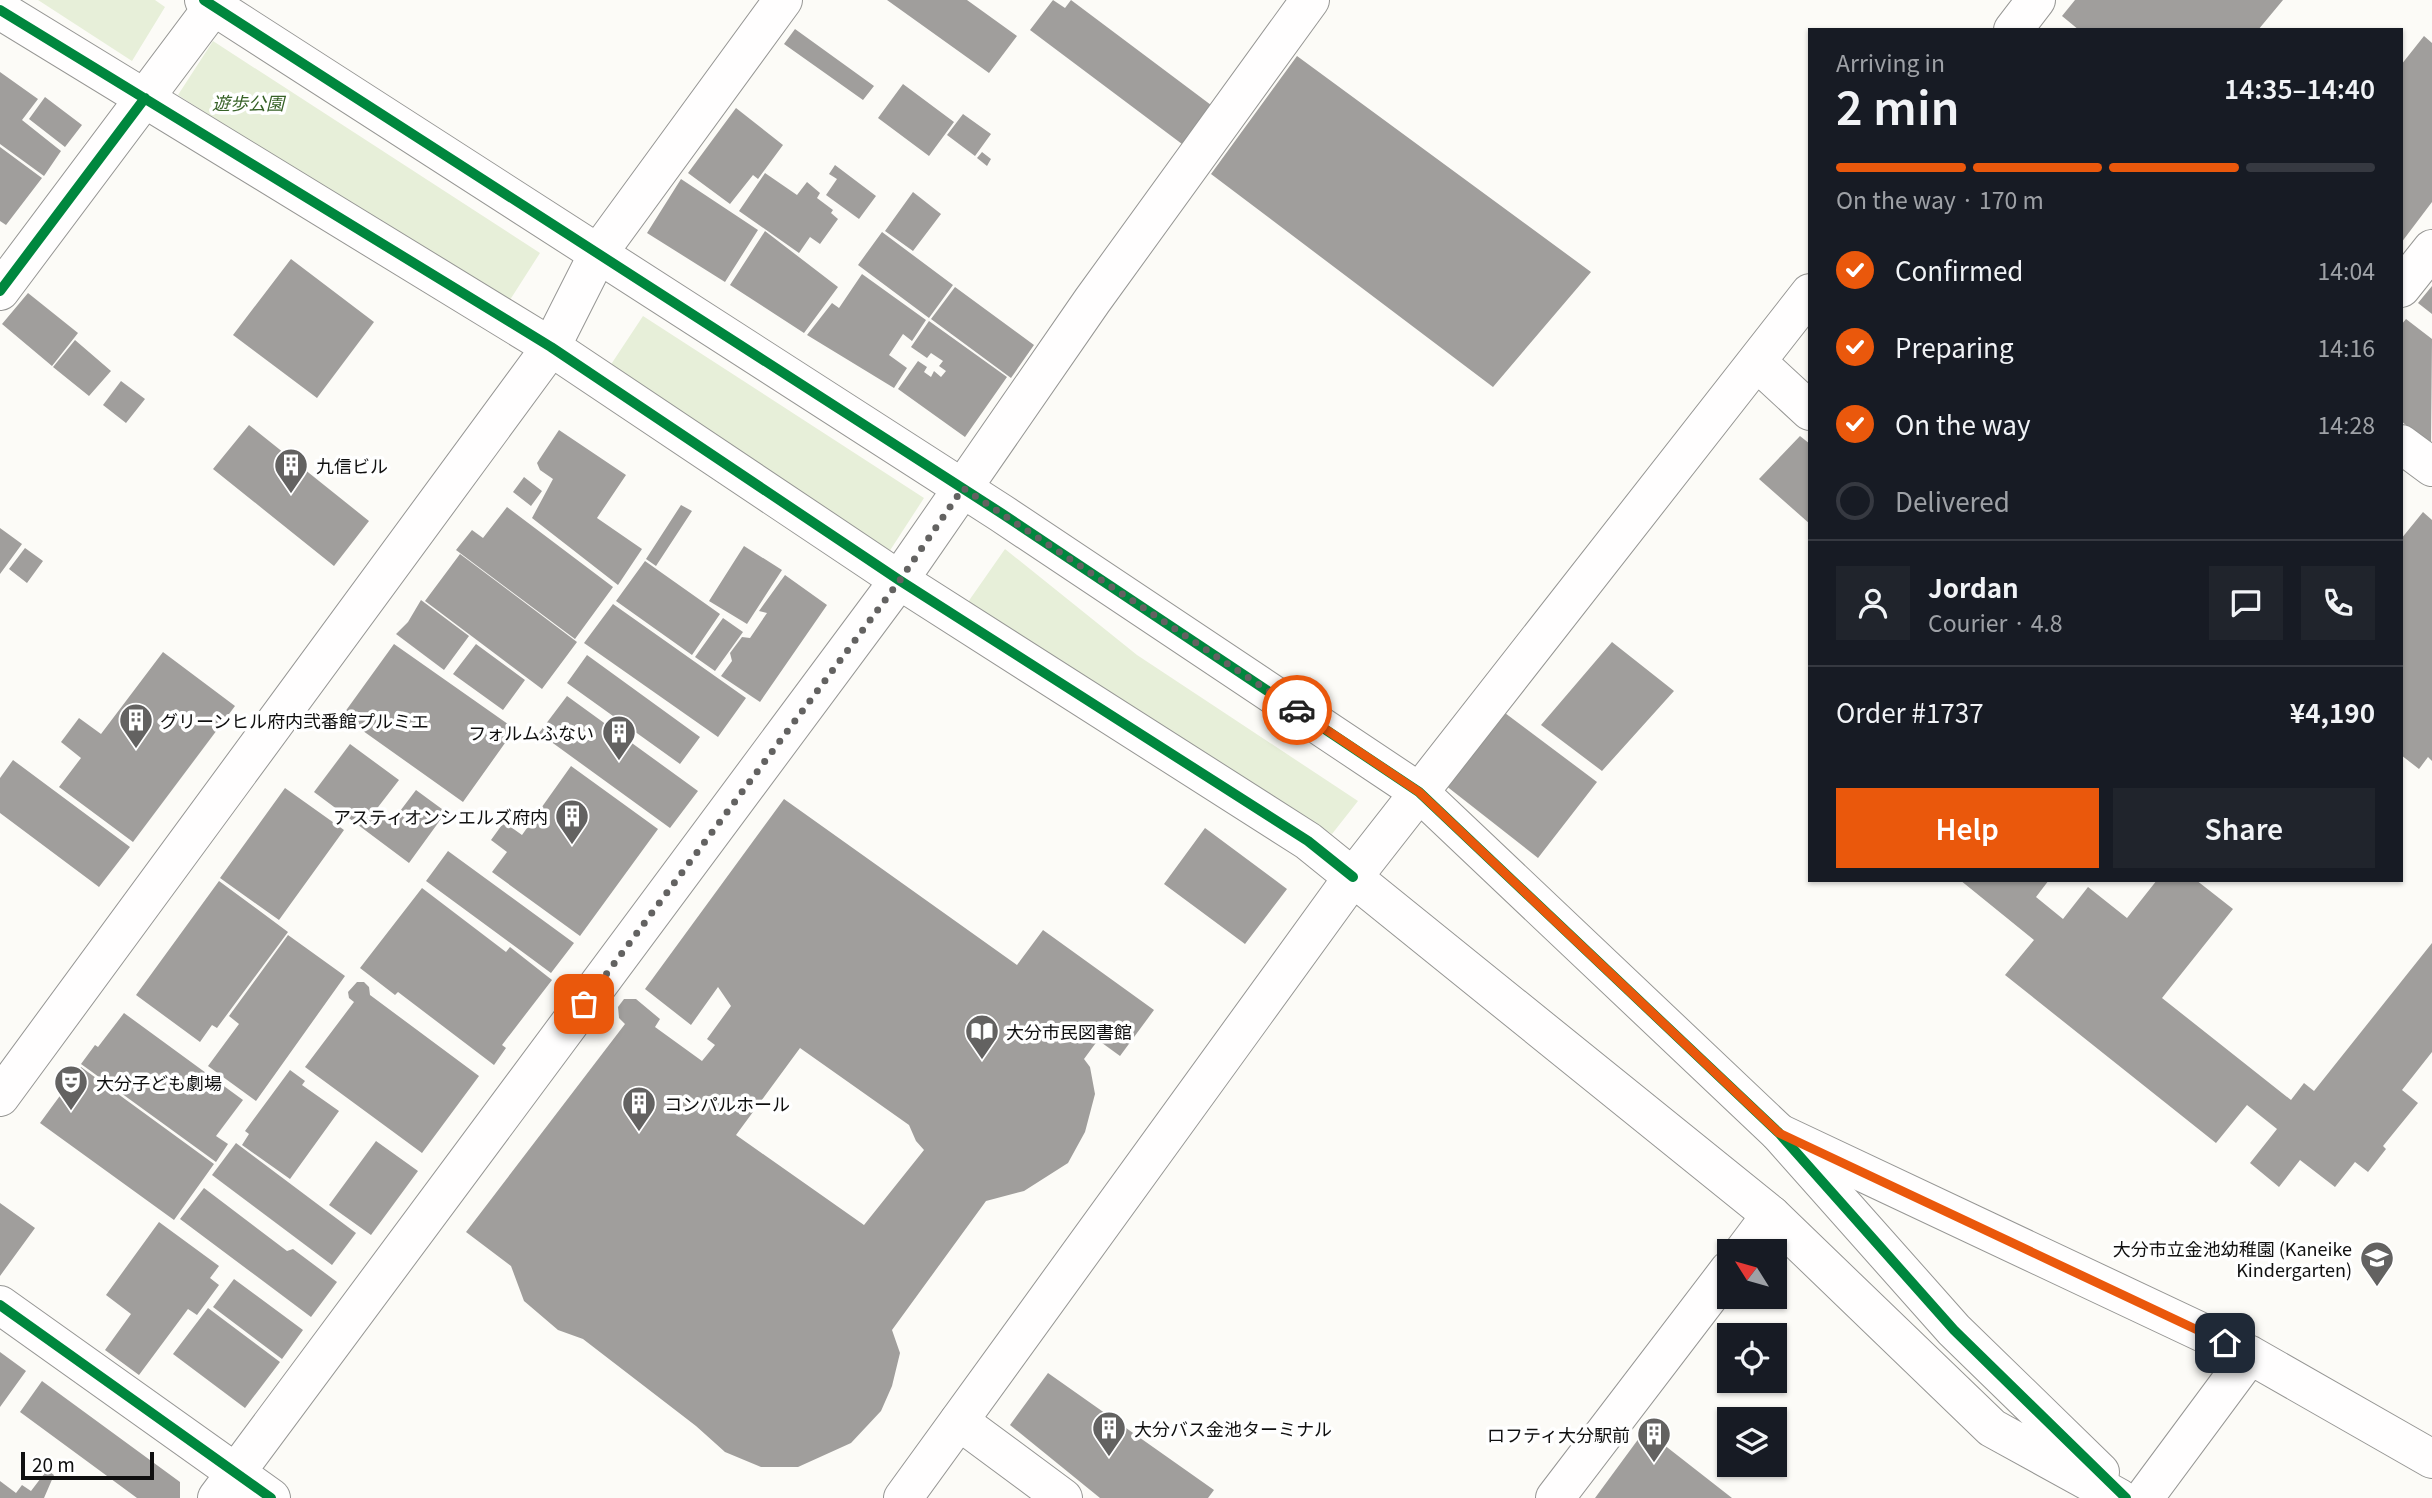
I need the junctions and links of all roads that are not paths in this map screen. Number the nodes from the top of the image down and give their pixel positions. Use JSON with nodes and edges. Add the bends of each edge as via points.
{"nodes":[{"id":1,"x":783,"y":0,"type":"edge"},
{"id":2,"x":1310,"y":0,"type":"edge"},
{"id":3,"x":2036,"y":0,"type":"edge"},
{"id":4,"x":212,"y":2,"type":"edge"},
{"id":5,"x":0,"y":10,"type":"edge"},
{"id":6,"x":2015,"y":28,"type":"edge"},
{"id":7,"x":145,"y":98,"type":"junction"},
{"id":8,"x":2432,"y":249,"type":"edge"},
{"id":9,"x":599,"y":252,"type":"junction"},
{"id":10,"x":2403,"y":285,"type":"edge"},
{"id":11,"x":0,"y":291,"type":"edge"},
{"id":12,"x":1808,"y":296,"type":"edge"},
{"id":13,"x":551,"y":347,"type":"junction"},
{"id":14,"x":1757,"y":362,"type":"junction"},
{"id":15,"x":1808,"y":409,"type":"edge"},
{"id":16,"x":2403,"y":445,"type":"edge"},
{"id":17,"x":2432,"y":467,"type":"edge"},
{"id":18,"x":963,"y":488,"type":"junction"},
{"id":19,"x":900,"y":580,"type":"junction"},
{"id":20,"x":1419,"y":792,"type":"junction"},
{"id":21,"x":1353,"y":877,"type":"junction"},
{"id":22,"x":0,"y":1097,"type":"edge"},
{"id":23,"x":1779,"y":1133,"type":"junction"},
{"id":24,"x":1771,"y":1215,"type":"junction"},
{"id":25,"x":1753,"y":1239,"type":"edge"},
{"id":26,"x":1717,"y":1286,"type":"edge"},
{"id":27,"x":0,"y":1305,"type":"edge"},
{"id":28,"x":2250,"y":1355,"type":"junction"},
{"id":29,"x":959,"y":1421,"type":"junction"},
{"id":30,"x":2432,"y":1459,"type":"edge"},
{"id":31,"x":226,"y":1485,"type":"edge"},
{"id":32,"x":271,"y":1498,"type":"edge"},
{"id":33,"x":903,"y":1498,"type":"edge"},
{"id":34,"x":1063,"y":1498,"type":"edge"},
{"id":35,"x":1555,"y":1498,"type":"edge"},
{"id":36,"x":2119,"y":1498,"type":"edge"},
{"id":37,"x":2126,"y":1498,"type":"edge"},
{"id":38,"x":2144,"y":1498,"type":"edge"}],
"edges":[{"from":1,"to":9,"type":"street"},
{"from":2,"to":18,"type":"street"},
{"from":3,"to":6,"type":"street"},
{"from":4,"to":7,"type":"street"},
{"from":4,"to":9,"type":"street"},
{"from":5,"to":7,"type":"street"},
{"from":7,"to":11,"type":"street"},
{"from":7,"to":13,"type":"street"},
{"from":8,"to":10,"type":"street"},
{"from":9,"to":13,"type":"street"},
{"from":9,"to":18,"type":"street"},
{"from":12,"to":14,"type":"street"},
{"from":13,"to":19,"type":"street"},
{"from":13,"to":22,"type":"street"},
{"from":14,"to":15,"type":"street"},
{"from":14,"to":20,"type":"street"},
{"from":16,"to":17,"type":"street"},
{"from":18,"to":19,"type":"street"},
{"from":18,"to":20,"type":"street"},
{"from":19,"to":21,"type":"street","via":[[1308,841]]},
{"from":19,"to":31,"type":"street"},
{"from":20,"to":21,"type":"street"},
{"from":20,"to":23,"type":"street"},
{"from":21,"to":24,"type":"street"},
{"from":21,"to":29,"type":"street"},
{"from":23,"to":28,"type":"street"},
{"from":23,"to":37,"type":"street","via":[[1954,1330]]},
{"from":24,"to":25,"type":"street"},
{"from":24,"to":36,"type":"street","via":[[1992,1428]]},
{"from":26,"to":35,"type":"street"},
{"from":27,"to":31,"type":"street"},
{"from":28,"to":30,"type":"street"},
{"from":28,"to":38,"type":"street"},
{"from":29,"to":33,"type":"street"},
{"from":29,"to":34,"type":"street"},
{"from":31,"to":32,"type":"street"}]}
